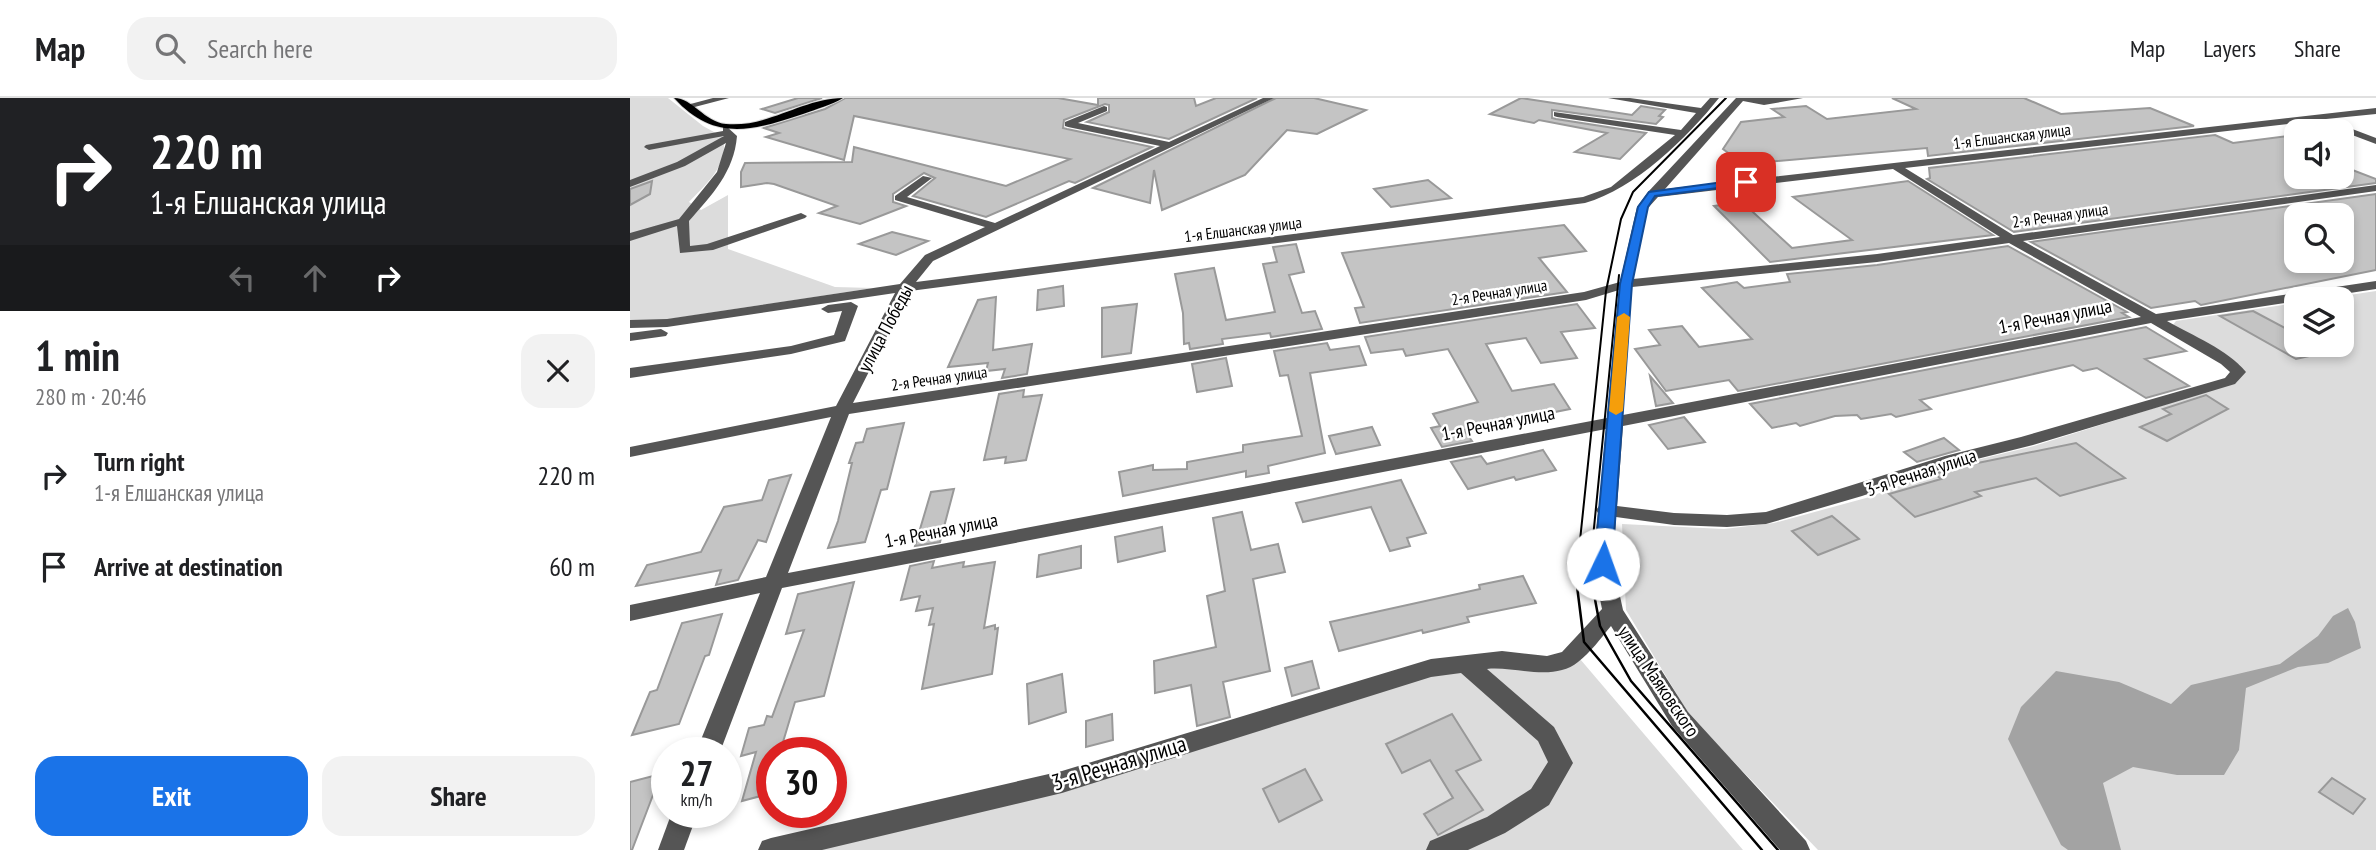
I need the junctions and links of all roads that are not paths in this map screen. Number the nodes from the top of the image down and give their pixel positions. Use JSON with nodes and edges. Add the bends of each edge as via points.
{"nodes":[{"id":1,"x":678,"y":98,"type":"edge"},
{"id":2,"x":725,"y":98,"type":"edge"},
{"id":3,"x":839,"y":98,"type":"edge"},
{"id":4,"x":1270,"y":98,"type":"edge"},
{"id":5,"x":1612,"y":98,"type":"edge"},
{"id":6,"x":1716,"y":98,"type":"edge"},
{"id":7,"x":1741,"y":98,"type":"edge"},
{"id":8,"x":1799,"y":98,"type":"edge"},
{"id":9,"x":687,"y":106,"type":"junction"},
{"id":10,"x":1104,"y":109,"type":"dead end"},
{"id":11,"x":1702,"y":111,"type":"junction"},
{"id":12,"x":2376,"y":111,"type":"edge"},
{"id":13,"x":1557,"y":114,"type":"dead end"},
{"id":14,"x":2315,"y":118,"type":"junction"},
{"id":15,"x":728,"y":132,"type":"junction"},
{"id":16,"x":1683,"y":133,"type":"junction"},
{"id":17,"x":2376,"y":141,"type":"edge"},
{"id":18,"x":1171,"y":145,"type":"junction"},
{"id":19,"x":649,"y":147,"type":"dead end"},
{"id":20,"x":1893,"y":165,"type":"junction"},
{"id":21,"x":927,"y":178,"type":"dead end"},
{"id":22,"x":630,"y":184,"type":"edge"},
{"id":23,"x":2376,"y":188,"type":"edge"},
{"id":24,"x":1652,"y":194,"type":"junction"},
{"id":25,"x":801,"y":216,"type":"dead end"},
{"id":26,"x":683,"y":221,"type":"junction"},
{"id":27,"x":996,"y":227,"type":"junction"},
{"id":28,"x":630,"y":237,"type":"edge"},
{"id":29,"x":2013,"y":239,"type":"junction"},
{"id":30,"x":1626,"y":284,"type":"junction"},
{"id":31,"x":2376,"y":285,"type":"edge"},
{"id":32,"x":905,"y":287,"type":"junction"},
{"id":33,"x":853,"y":300,"type":"junction"},
{"id":34,"x":2153,"y":319,"type":"junction"},
{"id":35,"x":630,"y":324,"type":"edge"},
{"id":36,"x":630,"y":337,"type":"edge"},
{"id":37,"x":630,"y":373,"type":"edge"},
{"id":38,"x":842,"y":410,"type":"junction"},
{"id":39,"x":1615,"y":421,"type":"junction"},
{"id":40,"x":630,"y":452,"type":"edge"},
{"id":41,"x":1605,"y":510,"type":"junction"},
{"id":42,"x":774,"y":583,"type":"junction"},
{"id":43,"x":1613,"y":611,"type":"junction"},
{"id":44,"x":630,"y":614,"type":"edge"},
{"id":45,"x":1464,"y":662,"type":"junction"},
{"id":46,"x":714,"y":737,"type":"edge"},
{"id":47,"x":679,"y":828,"type":"edge"},
{"id":48,"x":671,"y":850,"type":"edge"},
{"id":49,"x":771,"y":850,"type":"edge"},
{"id":50,"x":1439,"y":850,"type":"edge"},
{"id":51,"x":1797,"y":850,"type":"edge"}],
"edges":[{"from":1,"to":9,"type":"main road"},
{"from":2,"to":9,"type":"street"},
{"from":3,"to":15,"type":"main road"},
{"from":4,"to":18,"type":"street","name":"улица Победы"},
{"from":5,"to":11,"type":"street"},
{"from":6,"to":11,"type":"street","name":"1-я Елшанская улица"},
{"from":7,"to":8,"type":"street","via":[[1764,102]]},
{"from":7,"to":24,"type":"street","name":"улица Маяковского"},
{"from":9,"to":15,"type":"main road"},
{"from":10,"to":18,"type":"street","via":[[1068,124]]},
{"from":11,"to":16,"type":"street","name":"1-я Елшанская улица"},
{"from":12,"to":14,"type":"street","name":"1-я Елшанская улица"},
{"from":13,"to":16,"type":"street"},
{"from":14,"to":17,"type":"street"},
{"from":14,"to":20,"type":"street","name":"1-я Елшанская улица"},
{"from":15,"to":19,"type":"street"},
{"from":15,"to":22,"type":"street","via":[[681,164]]},
{"from":15,"to":26,"type":"street","via":[[732,152],[724,173]]},
{"from":16,"to":32,"type":"street","name":"1-я Елшанская улица","via":[[1615,189],[1585,200]]},
{"from":18,"to":27,"type":"street","name":"улица Победы"},
{"from":20,"to":24,"type":"street","name":"1-я Елшанская улица"},
{"from":20,"to":29,"type":"street"},
{"from":21,"to":27,"type":"street","via":[[899,198]]},
{"from":23,"to":29,"type":"street","name":"2-я Речная улица"},
{"from":24,"to":30,"type":"street","name":"улица Маяковского","via":[[1643,207]]},
{"from":25,"to":26,"type":"street","via":[[709,247],[684,250]]},
{"from":26,"to":28,"type":"street"},
{"from":27,"to":32,"type":"street","name":"улица Победы","via":[[929,258]]},
{"from":29,"to":30,"type":"street","name":"2-я Речная улица"},
{"from":29,"to":34,"type":"street"},
{"from":30,"to":38,"type":"street","name":"2-я Речная улица","via":[[1586,296]]},
{"from":30,"to":39,"type":"street","name":"улица Маяковского"},
{"from":31,"to":34,"type":"street","name":"1-я Речная улица"},
{"from":32,"to":33,"type":"street","name":"1-я Елшанская улица"},
{"from":32,"to":38,"type":"street","name":"улица Победы"},
{"from":33,"to":35,"type":"street"},
{"from":33,"to":36,"type":"street"},
{"from":33,"to":37,"type":"street","via":[[840,338],[820,345]]},
{"from":34,"to":39,"type":"street","name":"1-я Речная улица"},
{"from":34,"to":41,"type":"street","name":"3-я Речная улица","via":[[2238,372],[2230,381],[1766,518],[1700,520]]},
{"from":38,"to":40,"type":"street","name":"2-я Речная улица"},
{"from":38,"to":42,"type":"street","name":"улица Победы"},
{"from":39,"to":41,"type":"street","name":"улица Маяковского"},
{"from":39,"to":42,"type":"street","name":"1-я Речная улица"},
{"from":41,"to":43,"type":"street","name":"улица Маяковского","via":[[1603,564]]},
{"from":42,"to":44,"type":"street","name":"1-я Речная улица"},
{"from":42,"to":46,"type":"street","name":"улица Победы"},
{"from":43,"to":45,"type":"street","name":"3-я Речная улица","via":[[1569,658],[1547,664],[1502,659]]},
{"from":43,"to":51,"type":"street","name":"улица Маяковского","via":[[1680,719]]},
{"from":45,"to":49,"type":"street","name":"3-я Речная улица","via":[[1431,668],[1062,782]]},
{"from":45,"to":50,"type":"street","via":[[1546,734],[1561,763],[1540,797],[1496,825]]},
{"from":47,"to":48,"type":"street"}]}
